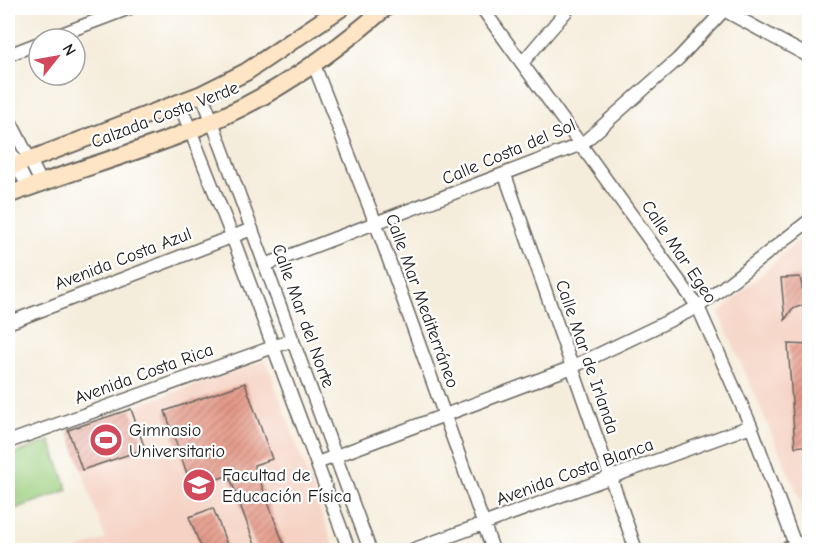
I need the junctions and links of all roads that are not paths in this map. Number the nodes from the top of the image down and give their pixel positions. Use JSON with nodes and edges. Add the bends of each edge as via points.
{"nodes":[{"id":1,"x":130,"y":8,"type":"edge"},
{"id":2,"x":341,"y":8,"type":"edge"},
{"id":3,"x":385,"y":8,"type":"edge"},
{"id":4,"x":482,"y":8,"type":"edge"},
{"id":5,"x":569,"y":8,"type":"edge"},
{"id":6,"x":723,"y":8,"type":"edge"},
{"id":7,"x":80,"y":27,"type":"edge"},
{"id":8,"x":27,"y":48,"type":"edge"},
{"id":9,"x":8,"y":55,"type":"edge"},
{"id":10,"x":810,"y":57,"type":"edge"},
{"id":11,"x":522,"y":63,"type":"junction"},
{"id":12,"x":314,"y":65,"type":"junction"},
{"id":13,"x":202,"y":94,"type":"junction"},
{"id":14,"x":178,"y":102,"type":"junction"},
{"id":15,"x":8,"y":117,"type":"edge"},
{"id":16,"x":213,"y":120,"type":"junction"},
{"id":17,"x":190,"y":130,"type":"junction"},
{"id":18,"x":582,"y":144,"type":"junction"},
{"id":19,"x":8,"y":147,"type":"edge"},
{"id":20,"x":18,"y":164,"type":"edge"},
{"id":21,"x":505,"y":175,"type":"junction"},
{"id":22,"x":35,"y":185,"type":"junction"},
{"id":23,"x":8,"y":195,"type":"edge"},
{"id":24,"x":810,"y":220,"type":"edge"},
{"id":25,"x":376,"y":225,"type":"junction"},
{"id":26,"x":252,"y":229,"type":"junction"},
{"id":27,"x":232,"y":236,"type":"junction"},
{"id":28,"x":265,"y":265,"type":"junction"},
{"id":29,"x":698,"y":307,"type":"junction"},
{"id":30,"x":8,"y":323,"type":"edge"},
{"id":31,"x":292,"y":340,"type":"junction"},
{"id":32,"x":273,"y":346,"type":"junction"},
{"id":33,"x":570,"y":368,"type":"junction"},
{"id":34,"x":444,"y":415,"type":"junction"},
{"id":35,"x":751,"y":426,"type":"junction"},
{"id":36,"x":8,"y":442,"type":"edge"},
{"id":37,"x":334,"y":455,"type":"junction"},
{"id":38,"x":316,"y":463,"type":"junction"},
{"id":39,"x":611,"y":479,"type":"junction"},
{"id":40,"x":484,"y":525,"type":"junction"},
{"id":41,"x":810,"y":540,"type":"edge"},
{"id":42,"x":796,"y":548,"type":"edge"},
{"id":43,"x":349,"y":550,"type":"edge"},
{"id":44,"x":370,"y":550,"type":"edge"},
{"id":45,"x":412,"y":550,"type":"edge"},
{"id":46,"x":493,"y":550,"type":"edge"},
{"id":47,"x":636,"y":550,"type":"edge"},
{"id":48,"x":782,"y":550,"type":"edge"}],
"edges":[{"from":1,"to":7,"type":"street"},
{"from":2,"to":13,"type":"main road","name":"Calzada Costa Verde","via":[[246,72]]},
{"from":3,"to":12,"type":"main road","name":"Calzada Costa Verde"},
{"from":4,"to":11,"type":"street","name":"Calle Mar Egeo"},
{"from":5,"to":11,"type":"street"},
{"from":6,"to":10,"type":"street"},
{"from":6,"to":18,"type":"street","name":"Calle Costa del Sol","via":[[678,59]]},
{"from":8,"to":9,"type":"street"},
{"from":11,"to":18,"type":"street","name":"Calle Mar Egeo"},
{"from":12,"to":16,"type":"main road","name":"Calzada Costa Verde","via":[[262,97]]},
{"from":12,"to":25,"type":"street","name":"Calle Mar Mediterráneo"},
{"from":13,"to":14,"type":"main road","name":"Calzada Costa Verde"},
{"from":13,"to":16,"type":"street","name":"Calle Mar del Norte"},
{"from":14,"to":17,"type":"street"},
{"from":14,"to":20,"type":"main road","name":"Calzada Costa Verde"},
{"from":15,"to":20,"type":"street"},
{"from":16,"to":17,"type":"main road","name":"Calzada Costa Verde"},
{"from":16,"to":26,"type":"street","name":"Calle Mar del Norte"},
{"from":17,"to":22,"type":"main road","name":"Calzada Costa Verde"},
{"from":17,"to":27,"type":"street"},
{"from":18,"to":21,"type":"street","name":"Calle Costa del Sol"},
{"from":18,"to":29,"type":"street","name":"Calle Mar Egeo"},
{"from":19,"to":20,"type":"street"},
{"from":20,"to":22,"type":"street"},
{"from":21,"to":25,"type":"street","name":"Calle Costa del Sol"},
{"from":21,"to":33,"type":"street","name":"Calle Mar de Irlanda"},
{"from":22,"to":23,"type":"main road","name":"Calzada Costa Verde"},
{"from":24,"to":29,"type":"street"},
{"from":25,"to":28,"type":"street","name":"Calle Costa del Sol"},
{"from":25,"to":34,"type":"street","name":"Calle Mar Mediterráneo"},
{"from":26,"to":27,"type":"street","name":"Avenida Costa Azul"},
{"from":26,"to":28,"type":"street","name":"Calle Mar del Norte"},
{"from":27,"to":30,"type":"street","name":"Avenida Costa Azul"},
{"from":27,"to":32,"type":"street"},
{"from":28,"to":31,"type":"street","name":"Calle Mar del Norte"},
{"from":29,"to":33,"type":"street"},
{"from":29,"to":35,"type":"street","name":"Calle Mar Egeo"},
{"from":31,"to":32,"type":"street","name":"Avenida Costa Rica"},
{"from":31,"to":37,"type":"street","name":"Calle Mar del Norte"},
{"from":32,"to":36,"type":"street","name":"Avenida Costa Rica"},
{"from":32,"to":38,"type":"street"},
{"from":33,"to":34,"type":"street"},
{"from":33,"to":39,"type":"street","name":"Calle Mar de Irlanda"},
{"from":34,"to":37,"type":"street"},
{"from":34,"to":40,"type":"street","name":"Calle Mar Mediterráneo"},
{"from":35,"to":39,"type":"street","name":"Avenida Costa Blanca"},
{"from":35,"to":42,"type":"street","name":"Calle Mar Egeo"},
{"from":37,"to":38,"type":"street"},
{"from":37,"to":44,"type":"street","name":"Calle Mar del Norte"},
{"from":38,"to":43,"type":"street"},
{"from":39,"to":40,"type":"street","name":"Avenida Costa Blanca"},
{"from":39,"to":47,"type":"street","name":"Calle Mar de Irlanda"},
{"from":40,"to":45,"type":"street","name":"Avenida Costa Blanca"},
{"from":40,"to":46,"type":"street","name":"Calle Mar Mediterráneo"},
{"from":41,"to":42,"type":"street"},
{"from":42,"to":48,"type":"street"}]}
